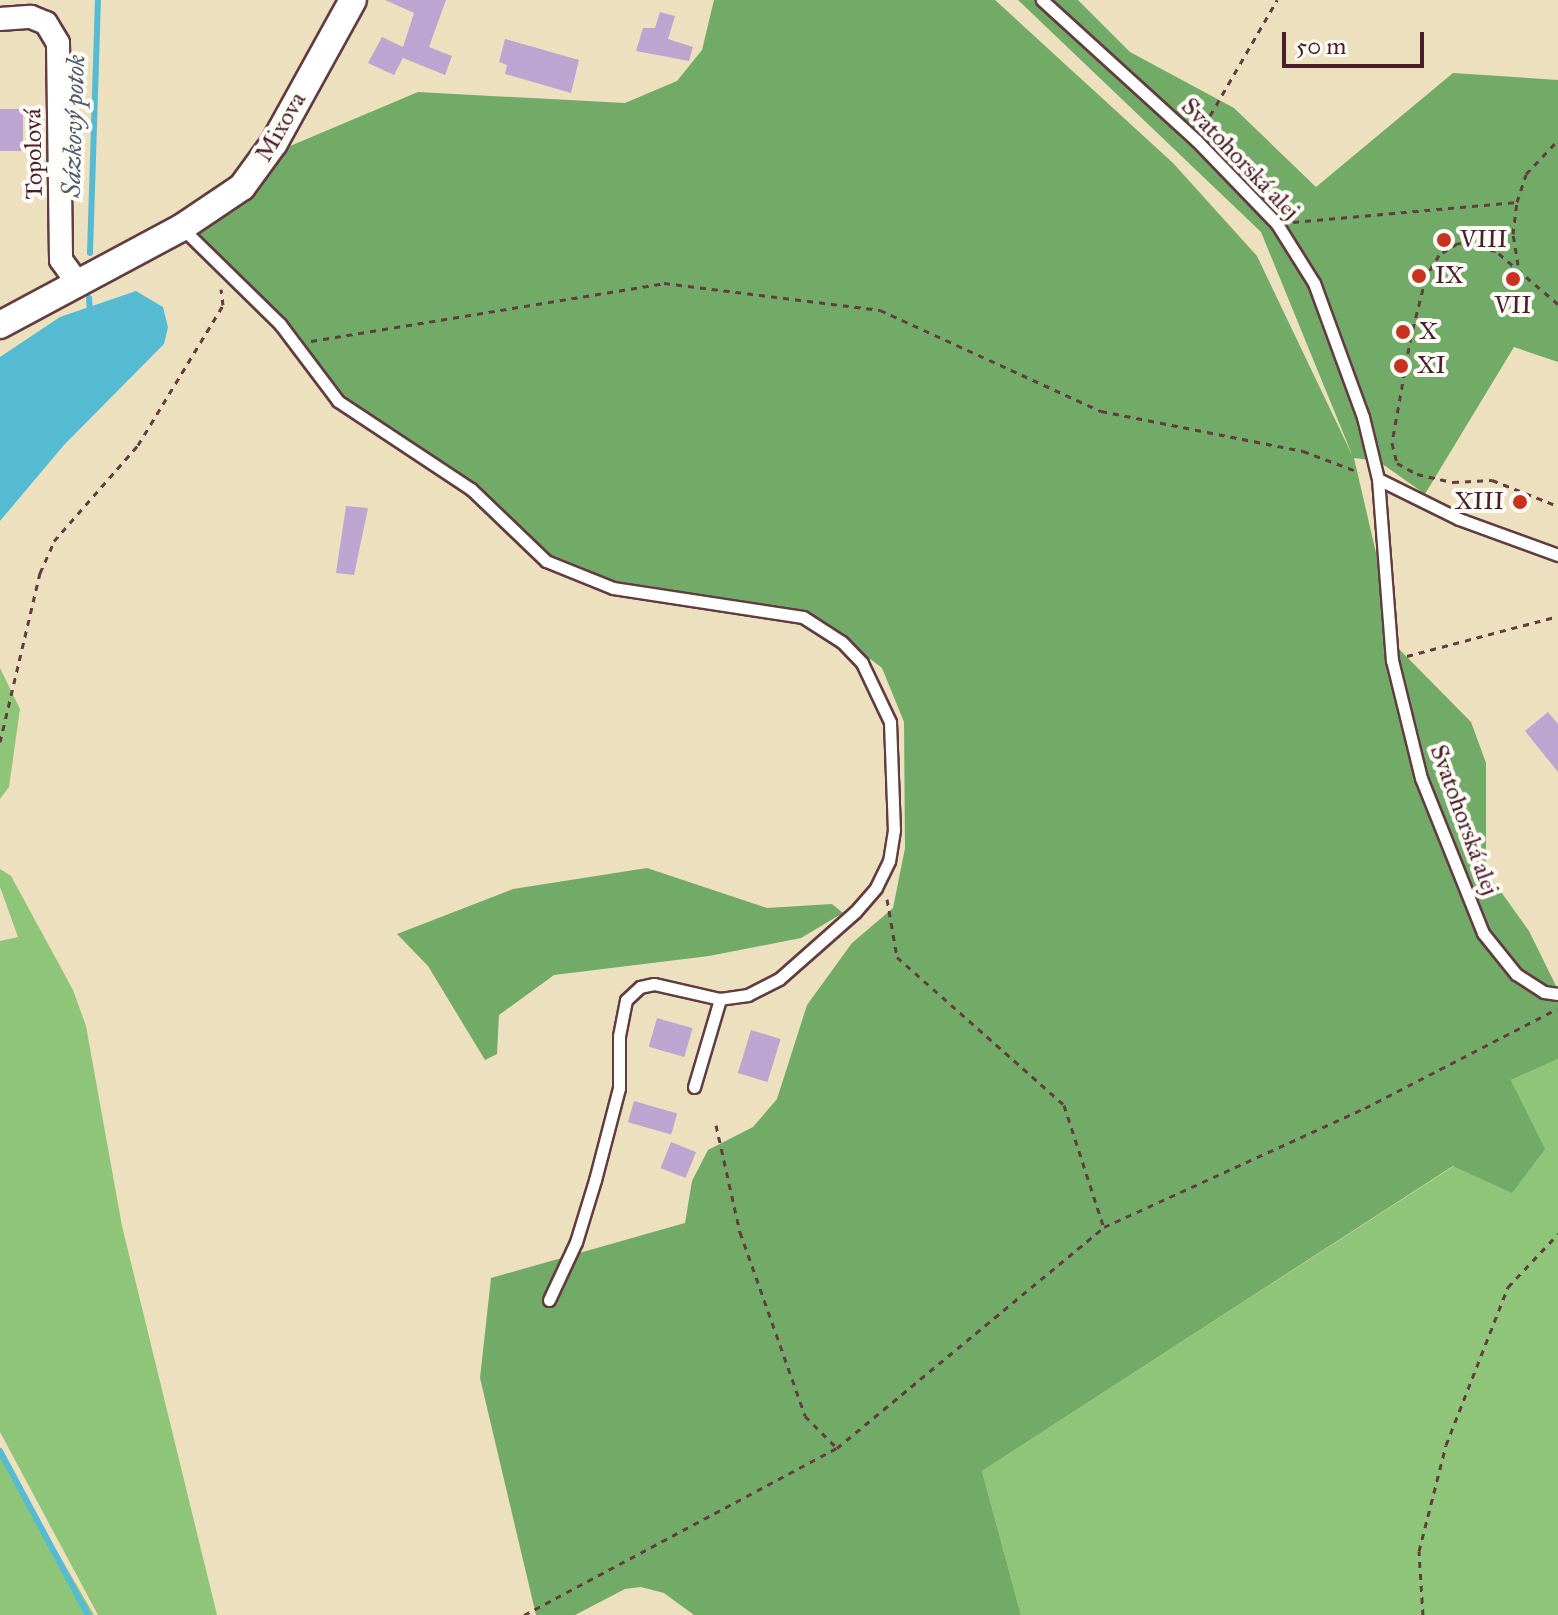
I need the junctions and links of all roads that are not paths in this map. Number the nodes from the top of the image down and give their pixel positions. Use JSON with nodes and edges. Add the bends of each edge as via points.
{"nodes":[{"id":1,"x":353,"y":0,"type":"edge"},
{"id":2,"x":1042,"y":0,"type":"edge"},
{"id":3,"x":0,"y":19,"type":"edge"},
{"id":4,"x":181,"y":228,"type":"junction"},
{"id":5,"x":78,"y":283,"type":"junction"},
{"id":6,"x":0,"y":325,"type":"edge"},
{"id":7,"x":1378,"y":479,"type":"junction"},
{"id":8,"x":1558,"y":555,"type":"edge"},
{"id":9,"x":1558,"y":994,"type":"edge"},
{"id":10,"x":720,"y":999,"type":"junction"},
{"id":11,"x":694,"y":1087,"type":"dead end"},
{"id":12,"x":549,"y":1300,"type":"dead end"}],
"edges":[{"from":1,"to":4,"type":"street","name":"Mixova","via":[[259,167],[221,204]]},
{"from":2,"to":7,"type":"lane","name":"Svatohorská alej","via":[[1196,140],[1277,224],[1314,283],[1363,417]]},
{"from":3,"to":5,"type":"street","name":"Topolová","via":[[31,17],[46,23],[58,43],[61,260]]},
{"from":4,"to":5,"type":"street","name":"Mixova"},
{"from":4,"to":10,"type":"lane","via":[[297,343],[338,401],[471,489],[526,545],[567,574],[613,588],[803,617],[842,642],[862,663],[890,722],[894,830],[889,861],[876,888],[855,912],[779,979],[748,995]]},
{"from":5,"to":6,"type":"street","name":"Mixova"},
{"from":7,"to":8,"type":"lane","via":[[1459,519]]},
{"from":7,"to":9,"type":"lane","name":"Svatohorská alej","via":[[1392,660],[1421,778],[1483,933],[1516,974],[1544,992]]},
{"from":10,"to":11,"type":"lane"},
{"from":10,"to":12,"type":"lane","via":[[654,984],[640,987],[626,1000],[620,1018],[615,1104],[576,1242]]}]}
